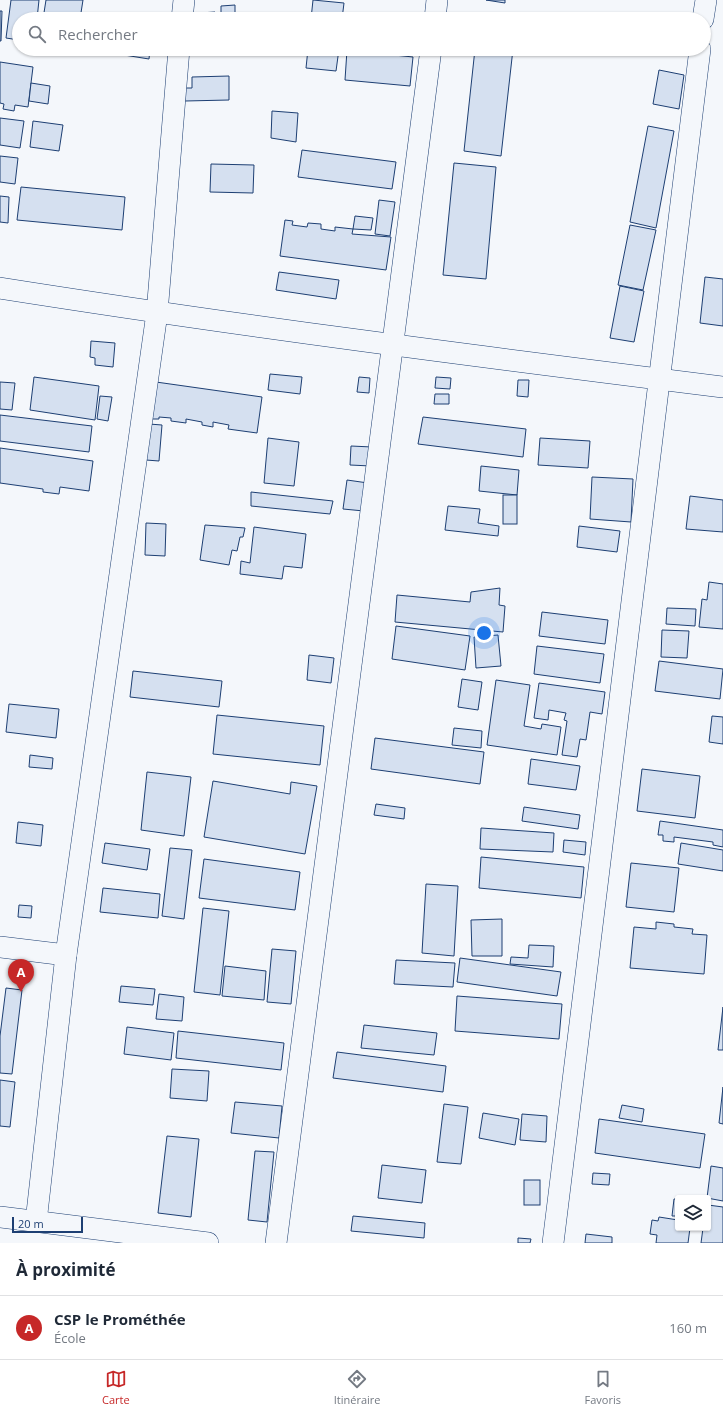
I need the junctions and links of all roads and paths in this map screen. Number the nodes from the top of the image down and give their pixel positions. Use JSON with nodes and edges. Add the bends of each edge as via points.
{"nodes":[{"id":1,"x":184,"y":0,"type":"edge"},
{"id":2,"x":437,"y":0,"type":"edge"},
{"id":3,"x":706,"y":0,"type":"edge"},
{"id":4,"x":183,"y":12,"type":"edge"},
{"id":5,"x":436,"y":12,"type":"edge"},
{"id":6,"x":704,"y":12,"type":"edge"},
{"id":7,"x":178,"y":56,"type":"edge"},
{"id":8,"x":430,"y":56,"type":"edge"},
{"id":9,"x":699,"y":56,"type":"edge"},
{"id":10,"x":0,"y":288,"type":"edge"},
{"id":11,"x":157,"y":313,"type":"junction"},
{"id":12,"x":392,"y":346,"type":"junction"},
{"id":13,"x":659,"y":379,"type":"junction"},
{"id":14,"x":723,"y":387,"type":"edge"},
{"id":15,"x":0,"y":947,"type":"edge"},
{"id":16,"x":66,"y":955,"type":"junction"},
{"id":17,"x":0,"y":1217,"type":"edge"},
{"id":18,"x":36,"y":1222,"type":"junction"},
{"id":19,"x":208,"y":1243,"type":"edge"},
{"id":20,"x":276,"y":1243,"type":"edge"},
{"id":21,"x":553,"y":1243,"type":"edge"}],
"edges":[{"from":1,"to":4,"type":"street"},
{"from":2,"to":5,"type":"street"},
{"from":3,"to":6,"type":"street"},
{"from":7,"to":11,"type":"street"},
{"from":8,"to":12,"type":"street"},
{"from":9,"to":13,"type":"street"},
{"from":10,"to":11,"type":"street"},
{"from":11,"to":12,"type":"street"},
{"from":11,"to":16,"type":"street"},
{"from":12,"to":13,"type":"street"},
{"from":12,"to":20,"type":"street"},
{"from":13,"to":14,"type":"street"},
{"from":13,"to":21,"type":"street"},
{"from":15,"to":16,"type":"street"},
{"from":16,"to":18,"type":"street"},
{"from":17,"to":18,"type":"street"},
{"from":18,"to":19,"type":"street"}]}
